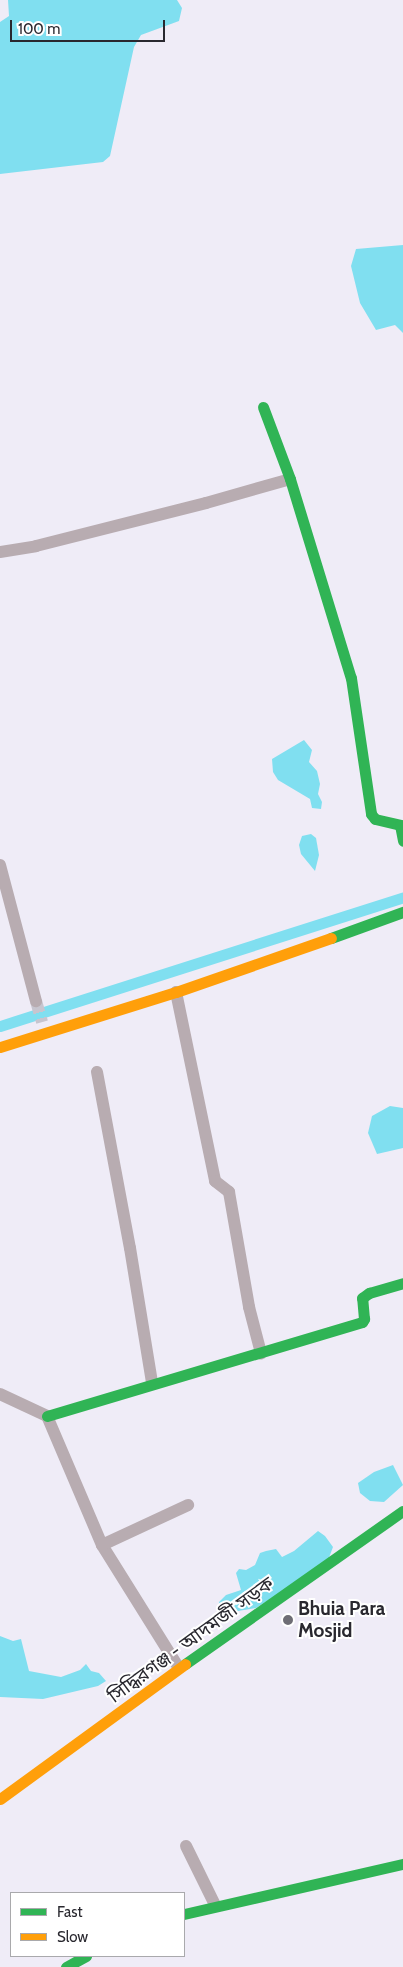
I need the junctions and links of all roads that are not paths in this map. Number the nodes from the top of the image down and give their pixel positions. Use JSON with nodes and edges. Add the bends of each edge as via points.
{"nodes":[{"id":1,"x":263,"y":407,"type":"dead end"},
{"id":2,"x":290,"y":479,"type":"junction"},
{"id":3,"x":0,"y":552,"type":"edge"},
{"id":4,"x":403,"y":841,"type":"edge"},
{"id":5,"x":0,"y":865,"type":"edge"},
{"id":6,"x":403,"y":912,"type":"edge"},
{"id":7,"x":176,"y":992,"type":"junction"},
{"id":8,"x":36,"y":1001,"type":"tunnel mouth"},
{"id":9,"x":0,"y":1047,"type":"edge"},
{"id":10,"x":97,"y":1072,"type":"dead end"},
{"id":11,"x":403,"y":1283,"type":"edge"},
{"id":12,"x":261,"y":1353,"type":"junction"},
{"id":13,"x":152,"y":1383,"type":"junction"},
{"id":14,"x":0,"y":1394,"type":"edge"},
{"id":15,"x":47,"y":1416,"type":"junction"},
{"id":16,"x":188,"y":1506,"type":"dead end"},
{"id":17,"x":403,"y":1510,"type":"edge"},
{"id":18,"x":102,"y":1545,"type":"junction"},
{"id":19,"x":179,"y":1668,"type":"junction"},
{"id":20,"x":0,"y":1799,"type":"edge"},
{"id":21,"x":186,"y":1846,"type":"dead end"},
{"id":22,"x":403,"y":1864,"type":"edge"},
{"id":23,"x":215,"y":1905,"type":"junction"},
{"id":24,"x":185,"y":1914,"type":"edge"},
{"id":25,"x":84,"y":1957,"type":"edge"},
{"id":26,"x":66,"y":1967,"type":"edge"}],
"edges":[{"from":1,"to":2,"type":"street"},
{"from":2,"to":3,"type":"street","via":[[36,546]]},
{"from":2,"to":4,"type":"street","via":[[351,678],[371,814],[375,819],[400,825]]},
{"from":5,"to":8,"type":"street"},
{"from":6,"to":7,"type":"street"},
{"from":7,"to":9,"type":"street","via":[[43,1027]]},
{"from":7,"to":12,"type":"street","via":[[215,1180],[229,1192],[249,1307]]},
{"from":10,"to":13,"type":"street"},
{"from":11,"to":12,"type":"street","via":[[362,1298],[362,1322]]},
{"from":12,"to":13,"type":"street"},
{"from":13,"to":15,"type":"street"},
{"from":14,"to":15,"type":"street"},
{"from":15,"to":18,"type":"street"},
{"from":16,"to":18,"type":"street"},
{"from":17,"to":19,"type":"street","name":"সিদ্ধিরগঞ্জ - আদমজী সড়ক"},
{"from":18,"to":19,"type":"street"},
{"from":19,"to":20,"type":"street","name":"সিদ্ধিরগঞ্জ - আদমজী সড়ক"},
{"from":21,"to":23,"type":"street"},
{"from":22,"to":23,"type":"street"},
{"from":23,"to":24,"type":"street"},
{"from":25,"to":26,"type":"street"}]}
